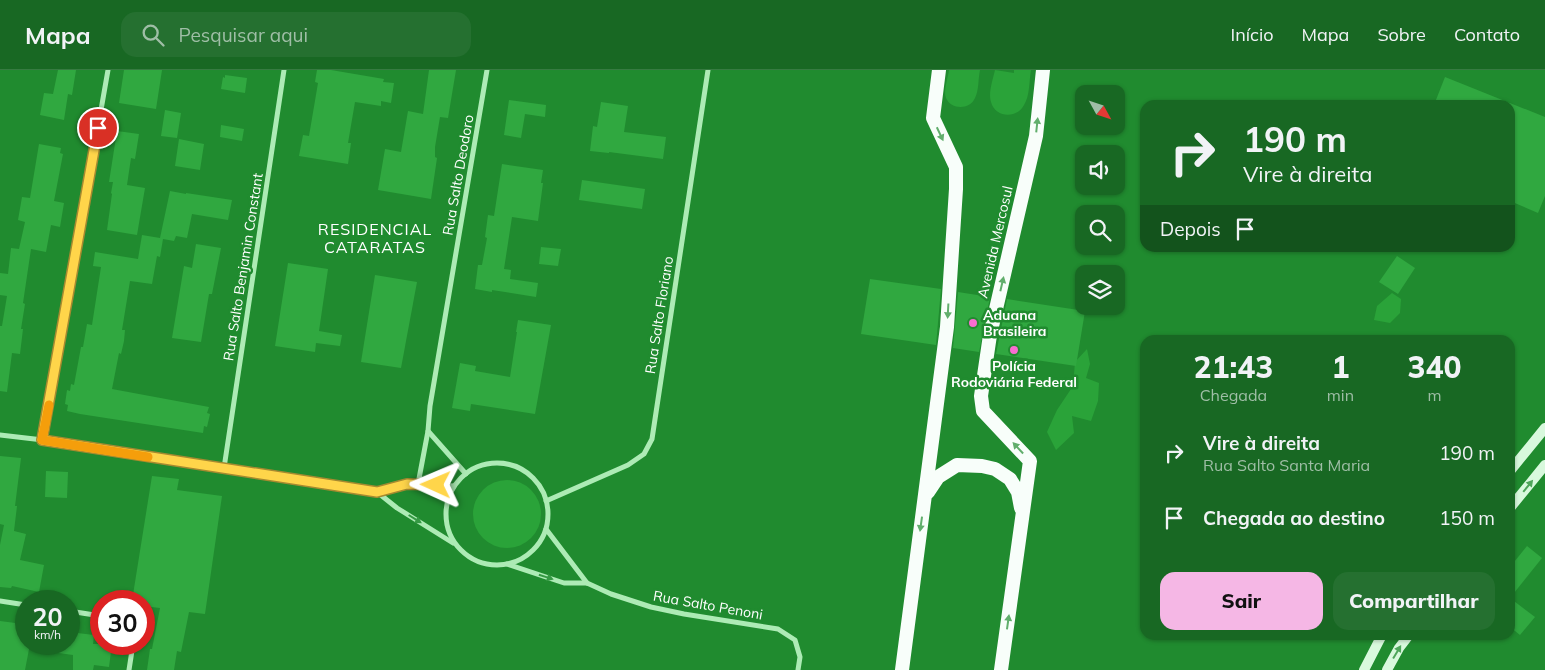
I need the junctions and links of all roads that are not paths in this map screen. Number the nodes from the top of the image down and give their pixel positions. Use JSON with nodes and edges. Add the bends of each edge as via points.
{"nodes":[{"id":1,"x":108,"y":70,"type":"edge"},
{"id":2,"x":284,"y":70,"type":"edge"},
{"id":3,"x":487,"y":70,"type":"edge"},
{"id":4,"x":708,"y":70,"type":"edge"},
{"id":5,"x":939,"y":70,"type":"edge"},
{"id":6,"x":1043,"y":70,"type":"edge"},
{"id":7,"x":428,"y":431,"type":"junction"},
{"id":8,"x":1543,"y":434,"type":"edge"},
{"id":9,"x":0,"y":435,"type":"edge"},
{"id":10,"x":42,"y":440,"type":"junction"},
{"id":11,"x":1515,"y":465,"type":"edge"},
{"id":12,"x":1545,"y":465,"type":"edge"},
{"id":13,"x":224,"y":468,"type":"junction"},
{"id":14,"x":466,"y":474,"type":"junction"},
{"id":15,"x":418,"y":484,"type":"junction"},
{"id":16,"x":454,"y":486,"type":"junction"},
{"id":17,"x":377,"y":492,"type":"junction"},
{"id":18,"x":925,"y":498,"type":"junction"},
{"id":19,"x":546,"y":501,"type":"junction"},
{"id":20,"x":1515,"y":502,"type":"edge"},
{"id":21,"x":1022,"y":518,"type":"junction"},
{"id":22,"x":546,"y":529,"type":"junction"},
{"id":23,"x":455,"y":544,"type":"junction"},
{"id":24,"x":507,"y":564,"type":"junction"},
{"id":25,"x":587,"y":583,"type":"junction"},
{"id":26,"x":0,"y":602,"type":"edge"},
{"id":27,"x":15,"y":604,"type":"edge"},
{"id":28,"x":1379,"y":640,"type":"edge"},
{"id":29,"x":1405,"y":640,"type":"edge"},
{"id":30,"x":131,"y":655,"type":"edge"},
{"id":31,"x":129,"y":670,"type":"edge"},
{"id":32,"x":798,"y":670,"type":"edge"},
{"id":33,"x":902,"y":670,"type":"edge"},
{"id":34,"x":1001,"y":670,"type":"edge"},
{"id":35,"x":1364,"y":670,"type":"edge"},
{"id":36,"x":1387,"y":670,"type":"edge"}],
"edges":[{"from":1,"to":10,"type":"street"},
{"from":2,"to":13,"type":"street","name":"Rua Salto Benjamin Constant"},
{"from":3,"to":7,"type":"street","name":"Rua Salto Deodoro"},
{"from":4,"to":19,"type":"street","name":"Rua Salto Floriano","via":[[652,439],[644,454],[628,465]]},
{"from":5,"to":18,"type":"highway","one_way":true,"via":[[933,118],[956,167],[956,189],[947,327]]},
{"from":21,"to":6,"type":"highway","name":"Avenida Mercosul","one_way":true,"via":[[1030,462],[983,411],[981,396],[990,335],[1036,136]]},
{"from":7,"to":14,"type":"street"},
{"from":7,"to":15,"type":"street","name":"Rua Salto Deodoro"},
{"from":8,"to":11,"type":"main road"},
{"from":9,"to":10,"type":"street"},
{"from":10,"to":13,"type":"street"},
{"from":20,"to":12,"type":"main road","one_way":true},
{"from":13,"to":17,"type":"street"},
{"from":14,"to":16,"type":"street"},
{"from":14,"to":19,"type":"street","via":[[489,464],[513,466],[528,474]]},
{"from":15,"to":16,"type":"street"},
{"from":15,"to":17,"type":"street"},
{"from":16,"to":23,"type":"street","via":[[446,512],[447,529]]},
{"from":17,"to":23,"type":"street","one_way":true},
{"from":18,"to":21,"type":"highway","via":[[938,477],[957,465],[995,468],[1010,479],[1018,492]]},
{"from":18,"to":33,"type":"highway","one_way":true},
{"from":19,"to":22,"type":"street"},
{"from":34,"to":21,"type":"highway","name":"Avenida Mercosul","one_way":true},
{"from":22,"to":24,"type":"street","via":[[530,553]]},
{"from":22,"to":25,"type":"street","name":"Rua Salto Penoni"},
{"from":23,"to":24,"type":"street","via":[[482,564]]},
{"from":24,"to":25,"type":"street","name":"Rua Salto Penoni","one_way":true,"via":[[564,583]]},
{"from":25,"to":32,"type":"street","name":"Rua Salto Penoni","via":[[651,607],[778,629],[794,640],[800,658]]},
{"from":26,"to":27,"type":"street"},
{"from":28,"to":35,"type":"main road"},
{"from":36,"to":29,"type":"main road","one_way":true},
{"from":30,"to":31,"type":"street"}]}
